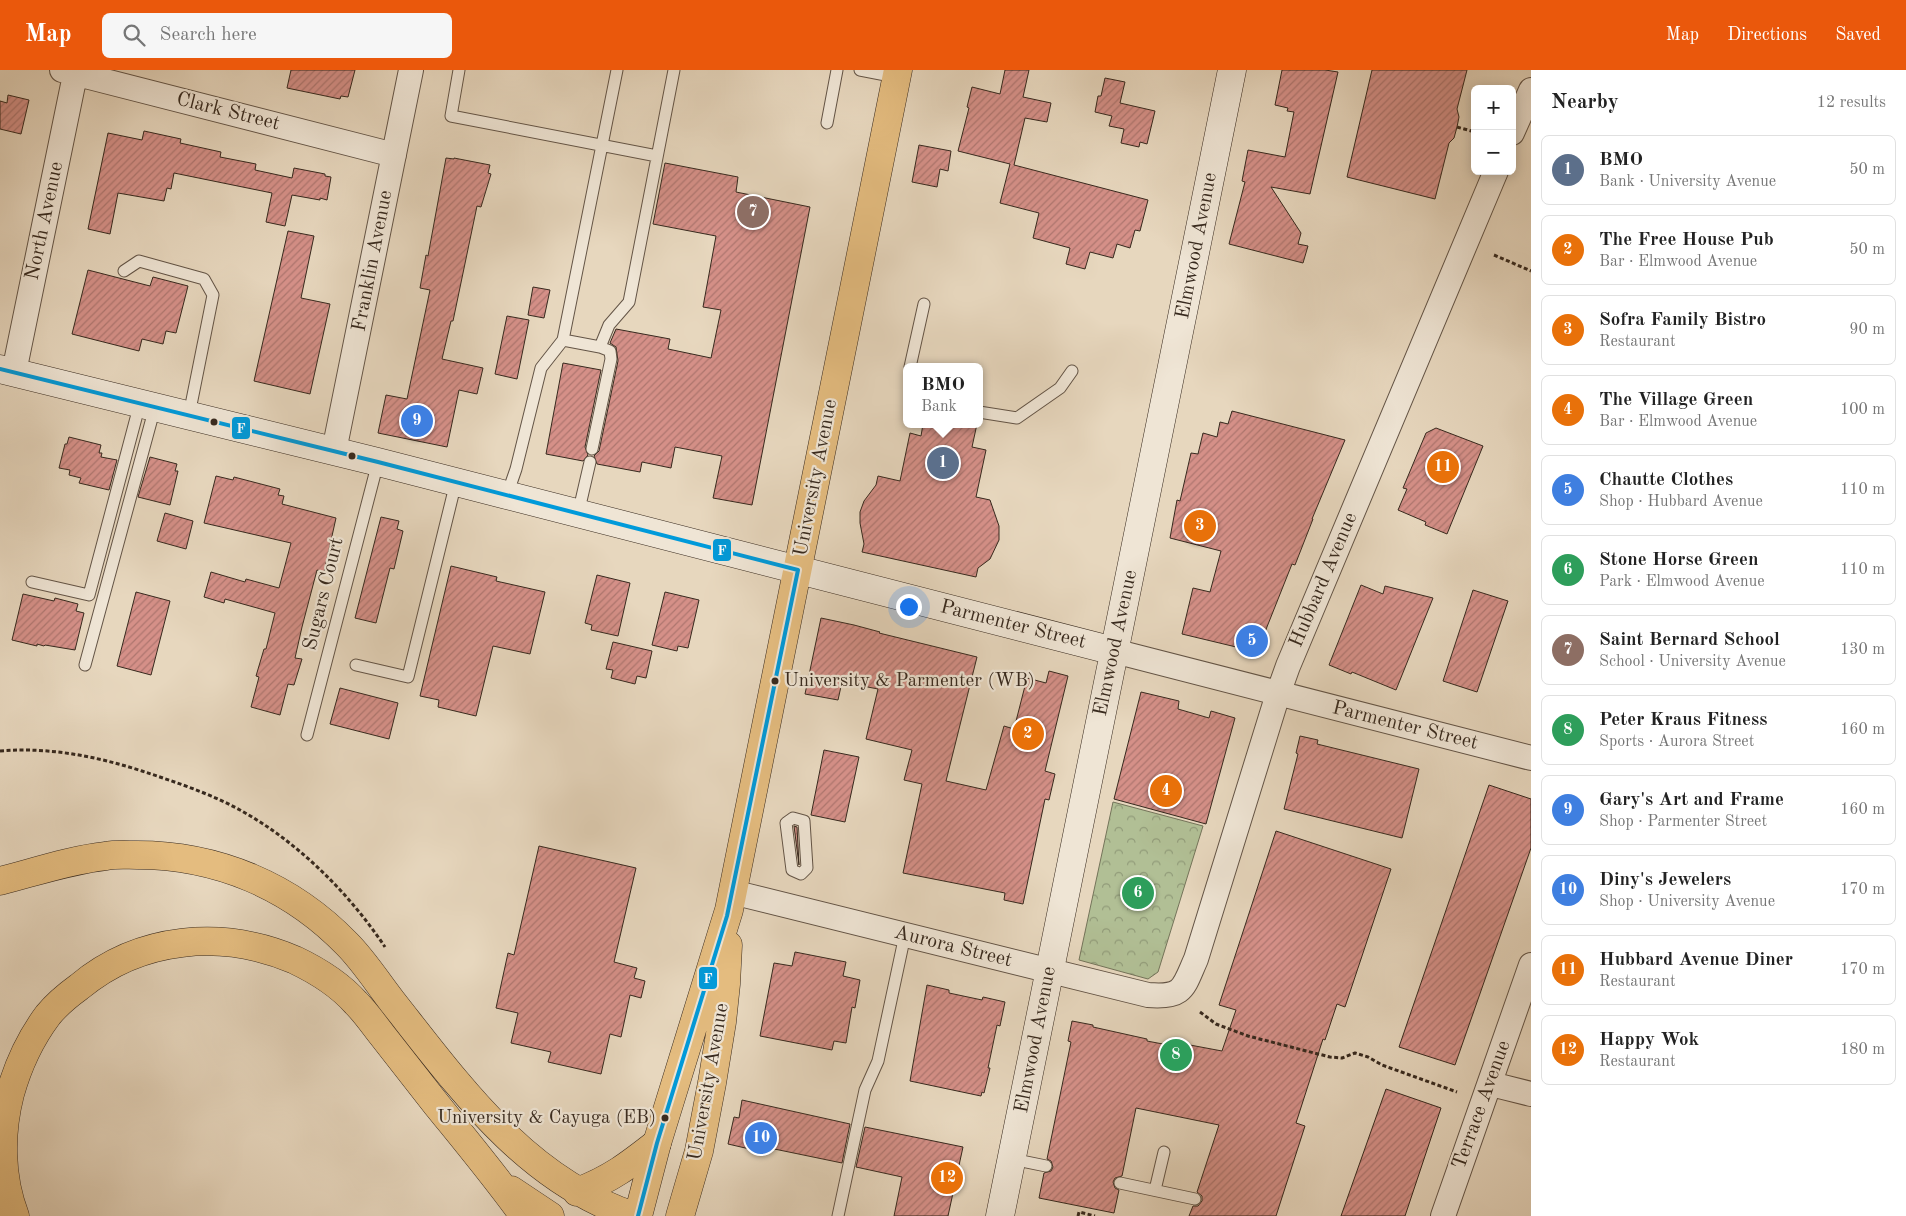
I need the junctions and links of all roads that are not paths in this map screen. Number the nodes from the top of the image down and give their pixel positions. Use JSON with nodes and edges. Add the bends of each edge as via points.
{"nodes":[{"id":1,"x":411,"y":70,"type":"edge"},
{"id":2,"x":460,"y":70,"type":"edge"},
{"id":3,"x":617,"y":70,"type":"edge"},
{"id":4,"x":674,"y":70,"type":"edge"},
{"id":5,"x":837,"y":70,"type":"edge"},
{"id":6,"x":860,"y":70,"type":"edge"},
{"id":7,"x":1232,"y":70,"type":"edge"},
{"id":8,"x":71,"y":71,"type":"edge"},
{"id":9,"x":897,"y":74,"type":"edge"},
{"id":10,"x":1531,"y":90,"type":"edge"},
{"id":11,"x":827,"y":123,"type":"dead end"},
{"id":12,"x":1514,"y":130,"type":"edge"},
{"id":13,"x":603,"y":145,"type":"junction"},
{"id":14,"x":394,"y":155,"type":"junction"},
{"id":15,"x":657,"y":156,"type":"junction"},
{"id":16,"x":1494,"y":175,"type":"edge"},
{"id":17,"x":124,"y":271,"type":"dead end"},
{"id":18,"x":924,"y":304,"type":"dead end"},
{"id":19,"x":562,"y":340,"type":"junction"},
{"id":20,"x":600,"y":347,"type":"junction"},
{"id":21,"x":911,"y":363,"type":"edge"},
{"id":22,"x":7,"y":370,"type":"edge"},
{"id":23,"x":1072,"y":371,"type":"dead end"},
{"id":24,"x":148,"y":405,"type":"junction"},
{"id":25,"x":983,"y":413,"type":"edge"},
{"id":26,"x":189,"y":415,"type":"junction"},
{"id":27,"x":592,"y":449,"type":"dead end"},
{"id":28,"x":334,"y":451,"type":"junction"},
{"id":29,"x":378,"y":462,"type":"junction"},
{"id":30,"x":590,"y":462,"type":"dead end"},
{"id":31,"x":456,"y":482,"type":"junction"},
{"id":32,"x":507,"y":495,"type":"junction"},
{"id":33,"x":578,"y":514,"type":"junction"},
{"id":34,"x":798,"y":570,"type":"junction"},
{"id":35,"x":32,"y":582,"type":"dead end"},
{"id":36,"x":1114,"y":652,"type":"junction"},
{"id":37,"x":85,"y":664,"type":"dead end"},
{"id":38,"x":356,"y":665,"type":"dead end"},
{"id":39,"x":1278,"y":694,"type":"junction"},
{"id":40,"x":307,"y":735,"type":"dead end"},
{"id":41,"x":1531,"y":758,"type":"edge"},
{"id":42,"x":0,"y":881,"type":"edge"},
{"id":43,"x":730,"y":904,"type":"junction"},
{"id":44,"x":905,"y":935,"type":"junction"},
{"id":45,"x":1531,"y":965,"type":"edge"},
{"id":46,"x":1049,"y":972,"type":"junction"},
{"id":47,"x":1174,"y":994,"type":"joint"},
{"id":48,"x":1491,"y":1084,"type":"junction"},
{"id":49,"x":1531,"y":1094,"type":"edge"},
{"id":50,"x":657,"y":1143,"type":"junction"},
{"id":51,"x":1164,"y":1152,"type":"dead end"},
{"id":52,"x":1012,"y":1159,"type":"junction"},
{"id":53,"x":1046,"y":1166,"type":"dead end"},
{"id":54,"x":500,"y":1182,"type":"junction"},
{"id":55,"x":1120,"y":1183,"type":"dead end"},
{"id":56,"x":1155,"y":1190,"type":"junction"},
{"id":57,"x":577,"y":1192,"type":"junction"},
{"id":58,"x":1195,"y":1199,"type":"dead end"},
{"id":59,"x":15,"y":1216,"type":"edge"},
{"id":60,"x":524,"y":1216,"type":"edge"},
{"id":61,"x":550,"y":1216,"type":"edge"},
{"id":62,"x":634,"y":1216,"type":"edge"},
{"id":63,"x":638,"y":1216,"type":"edge"},
{"id":64,"x":680,"y":1216,"type":"edge"},
{"id":65,"x":838,"y":1216,"type":"edge"},
{"id":66,"x":1000,"y":1216,"type":"edge"},
{"id":67,"x":1443,"y":1216,"type":"edge"}],
"edges":[{"from":1,"to":14,"type":"street","name":"Franklin Avenue"},
{"from":2,"to":13,"type":"lane","via":[[451,116]]},
{"from":3,"to":13,"type":"lane"},
{"from":4,"to":15,"type":"lane"},
{"from":5,"to":11,"type":"lane"},
{"from":6,"to":9,"type":"lane"},
{"from":7,"to":36,"type":"street","name":"Elmwood Avenue"},
{"from":8,"to":14,"type":"street","name":"Clark Street"},
{"from":8,"to":22,"type":"street","name":"North Avenue"},
{"from":9,"to":34,"type":"main road","name":"University Avenue"},
{"from":10,"to":12,"type":"street"},
{"from":13,"to":15,"type":"lane"},
{"from":13,"to":19,"type":"lane"},
{"from":14,"to":28,"type":"street","name":"Franklin Avenue"},
{"from":15,"to":20,"type":"lane","via":[[629,302],[610,325]]},
{"from":16,"to":39,"type":"street","name":"Hubbard Avenue"},
{"from":17,"to":26,"type":"lane","via":[[139,261],[204,280],[213,294]]},
{"from":18,"to":21,"type":"lane"},
{"from":19,"to":20,"type":"lane"},
{"from":19,"to":32,"type":"lane","via":[[541,368]]},
{"from":20,"to":27,"type":"lane","via":[[610,351],[611,359]]},
{"from":22,"to":24,"type":"street","name":"Parmenter Street"},
{"from":23,"to":25,"type":"lane","via":[[1060,388],[1017,418]]},
{"from":24,"to":26,"type":"street","name":"Parmenter Street"},
{"from":24,"to":35,"type":"lane","via":[[89,595]]},
{"from":24,"to":37,"type":"lane"},
{"from":26,"to":28,"type":"street","name":"Parmenter Street"},
{"from":28,"to":29,"type":"street","name":"Parmenter Street"},
{"from":29,"to":31,"type":"street","name":"Parmenter Street"},
{"from":29,"to":40,"type":"lane","name":"Sugars Court"},
{"from":30,"to":33,"type":"lane"},
{"from":31,"to":32,"type":"street","name":"Parmenter Street"},
{"from":31,"to":38,"type":"lane","via":[[408,678]]},
{"from":32,"to":33,"type":"street","name":"Parmenter Street"},
{"from":33,"to":34,"type":"street","name":"Parmenter Street"},
{"from":34,"to":36,"type":"street","name":"Parmenter Street"},
{"from":34,"to":43,"type":"main road","name":"University Avenue"},
{"from":36,"to":39,"type":"street","name":"Parmenter Street"},
{"from":36,"to":46,"type":"street","name":"Elmwood Avenue"},
{"from":39,"to":41,"type":"street","name":"Parmenter Street"},
{"from":39,"to":47,"type":"street","name":"Hubbard Avenue","via":[[1196,959],[1181,990]]},
{"from":42,"to":57,"type":"main road","via":[[107,856],[152,855],[219,865],[281,892],[348,944],[494,1126]]},
{"from":43,"to":44,"type":"street","name":"Aurora Street"},
{"from":43,"to":50,"type":"main road","name":"University Avenue"},
{"from":43,"to":64,"type":"main road","name":"University Avenue","via":[[722,1022],[699,1151]]},
{"from":44,"to":46,"type":"street","name":"Aurora Street"},
{"from":44,"to":65,"type":"lane","via":[[878,1061],[864,1090]]},
{"from":45,"to":48,"type":"street","name":"Terrace Avenue"},
{"from":46,"to":47,"type":"street","name":"Aurora Street","via":[[1148,995]]},
{"from":46,"to":52,"type":"street","name":"Elmwood Avenue"},
{"from":48,"to":49,"type":"street"},
{"from":48,"to":67,"type":"street","name":"Terrace Avenue"},
{"from":50,"to":57,"type":"main road","via":[[615,1174]]},
{"from":50,"to":63,"type":"main road","name":"University Avenue"},
{"from":51,"to":56,"type":"lane"},
{"from":52,"to":53,"type":"lane"},
{"from":52,"to":66,"type":"street","name":"Elmwood Avenue"},
{"from":54,"to":59,"type":"main road","via":[[356,1002],[324,976],[295,960],[248,946],[214,941],[177,942],[121,959],[97,972],[49,1014],[30,1043],[16,1072],[2,1127],[2,1157],[9,1203]]},
{"from":54,"to":60,"type":"main road"},
{"from":54,"to":61,"type":"main road"},
{"from":55,"to":56,"type":"lane"},
{"from":56,"to":58,"type":"lane"},
{"from":57,"to":62,"type":"main road"}]}
